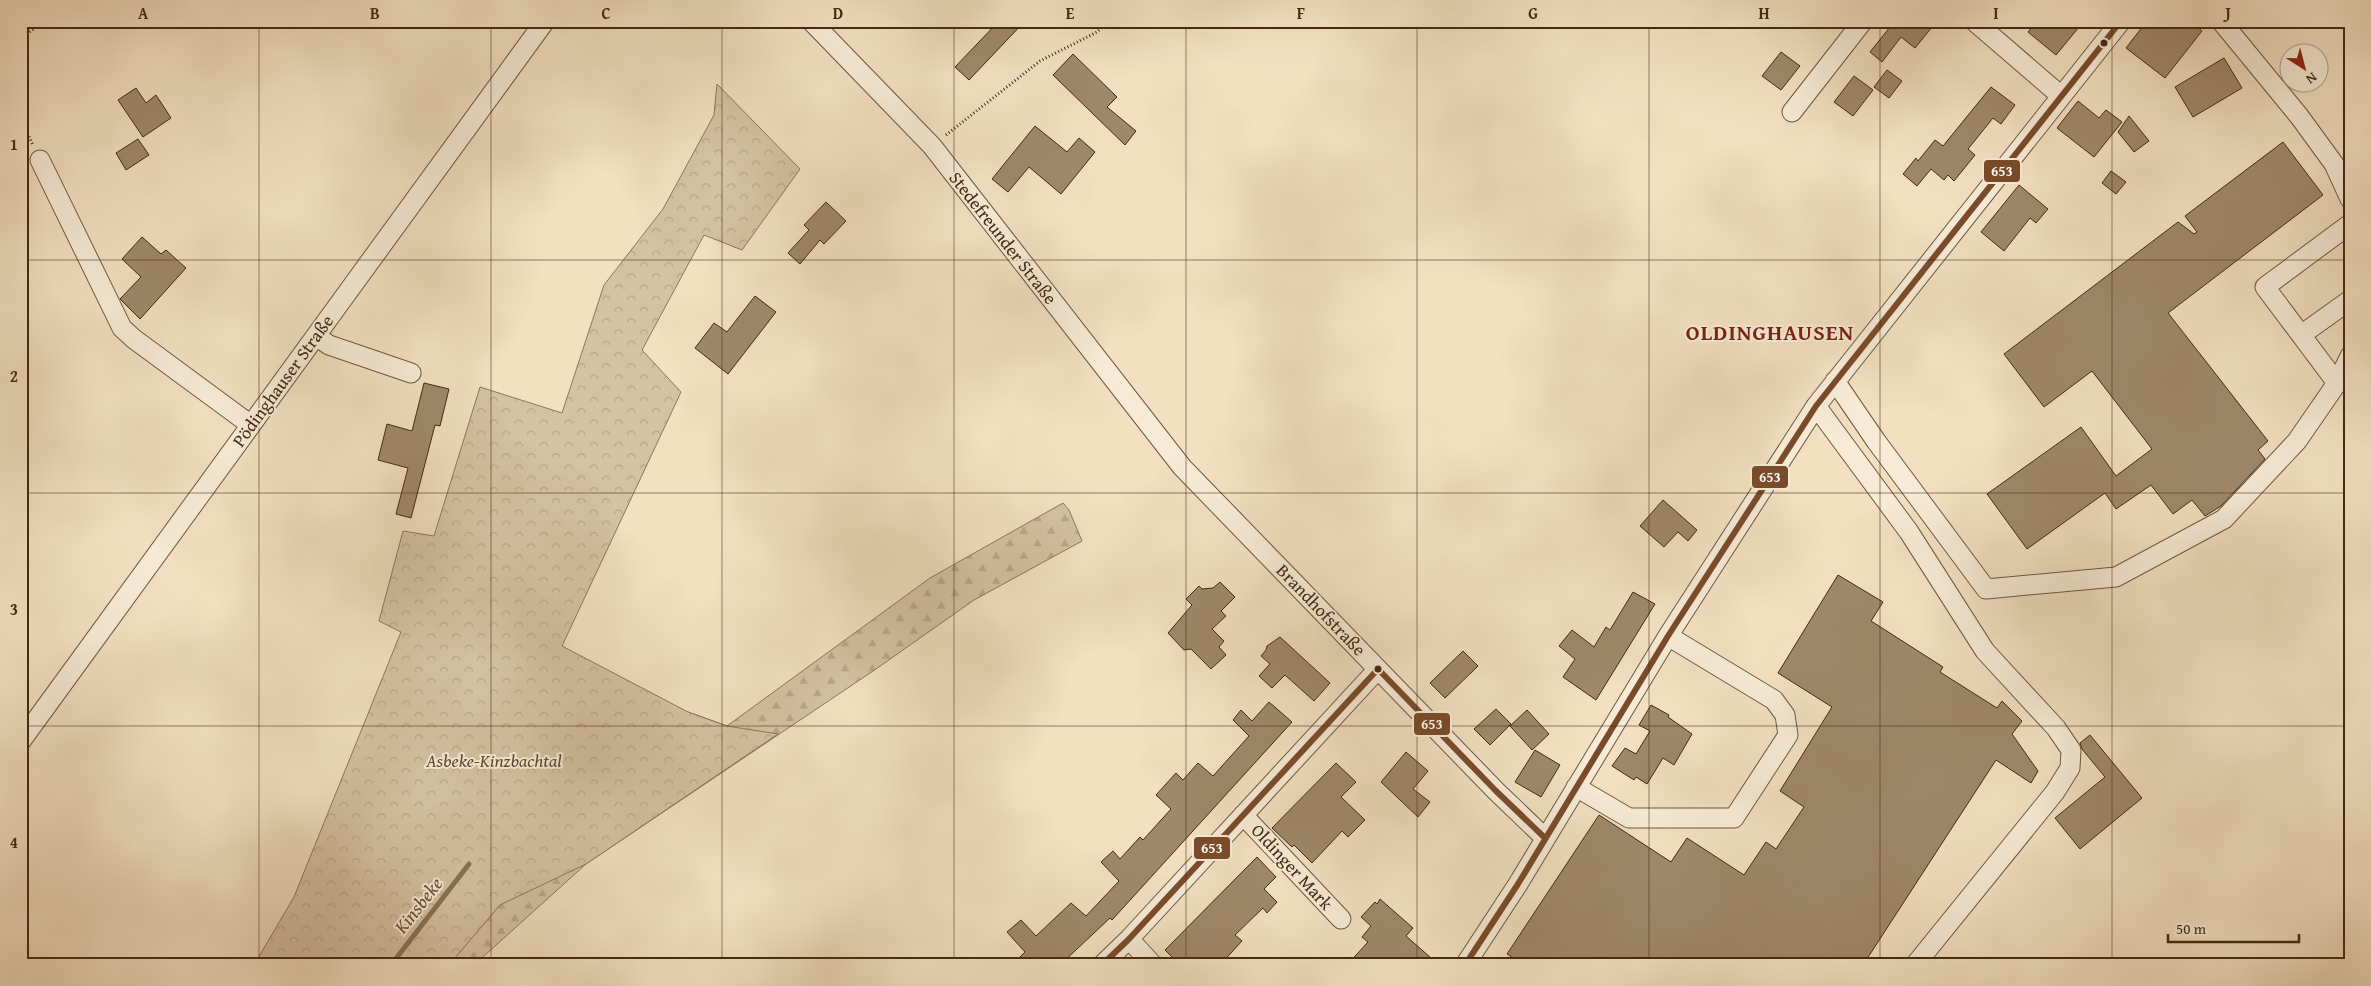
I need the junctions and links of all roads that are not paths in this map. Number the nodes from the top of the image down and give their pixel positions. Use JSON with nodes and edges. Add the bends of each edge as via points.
{"nodes":[{"id":1,"x":545,"y":21,"type":"edge"},
{"id":2,"x":811,"y":21,"type":"edge"},
{"id":3,"x":1862,"y":21,"type":"edge"},
{"id":4,"x":1974,"y":21,"type":"edge"},
{"id":5,"x":2121,"y":21,"type":"edge"},
{"id":6,"x":2221,"y":21,"type":"edge"},
{"id":7,"x":2060,"y":96,"type":"junction"},
{"id":8,"x":1792,"y":112,"type":"dead end"},
{"id":9,"x":40,"y":160,"type":"road end"},
{"id":10,"x":2350,"y":199,"type":"edge"},
{"id":11,"x":2350,"y":224,"type":"edge"},
{"id":12,"x":2350,"y":300,"type":"edge"},
{"id":13,"x":2301,"y":335,"type":"junction"},
{"id":14,"x":316,"y":336,"type":"junction"},
{"id":15,"x":2350,"y":356,"type":"edge"},
{"id":16,"x":411,"y":373,"type":"dead end"},
{"id":17,"x":1835,"y":381,"type":"junction"},
{"id":18,"x":2337,"y":383,"type":"junction"},
{"id":19,"x":1816,"y":406,"type":"junction"},
{"id":20,"x":251,"y":425,"type":"junction"},
{"id":21,"x":1182,"y":467,"type":"joint"},
{"id":22,"x":1668,"y":636,"type":"junction"},
{"id":23,"x":1378,"y":669,"type":"junction"},
{"id":24,"x":21,"y":741,"type":"edge"},
{"id":25,"x":1576,"y":787,"type":"junction"},
{"id":26,"x":1243,"y":815,"type":"junction"},
{"id":27,"x":1545,"y":838,"type":"junction"},
{"id":28,"x":1341,"y":919,"type":"dead end"},
{"id":29,"x":1129,"y":939,"type":"junction"},
{"id":30,"x":1102,"y":965,"type":"edge"},
{"id":31,"x":1153,"y":965,"type":"edge"},
{"id":32,"x":1465,"y":965,"type":"edge"},
{"id":33,"x":1915,"y":965,"type":"edge"}],
"edges":[{"from":1,"to":14,"type":"street","name":"Pödinghauser Straße"},
{"from":2,"to":21,"type":"street","name":"Stedefreunder Straße","via":[[932,146]]},
{"from":3,"to":8,"type":"street"},
{"from":4,"to":7,"type":"street"},
{"from":5,"to":7,"type":"street"},
{"from":6,"to":10,"type":"street","via":[[2300,116],[2334,164]]},
{"from":7,"to":17,"type":"street"},
{"from":9,"to":20,"type":"street","via":[[122,328]]},
{"from":11,"to":13,"type":"street","via":[[2265,287]]},
{"from":12,"to":13,"type":"street"},
{"from":13,"to":18,"type":"street"},
{"from":14,"to":16,"type":"street","via":[[329,345]]},
{"from":14,"to":20,"type":"street","name":"Pödinghauser Straße"},
{"from":15,"to":18,"type":"street"},
{"from":17,"to":18,"type":"street","via":[[1986,589],[2116,577],[2224,519],[2297,442]]},
{"from":17,"to":19,"type":"street"},
{"from":19,"to":22,"type":"street"},
{"from":19,"to":33,"type":"street","via":[[1909,532],[1985,651],[2056,728],[2071,750],[2070,768],[2055,792]]},
{"from":20,"to":24,"type":"street","name":"Pödinghauser Straße"},
{"from":21,"to":23,"type":"street","name":"Brandhofstraße"},
{"from":22,"to":25,"type":"street"},
{"from":22,"to":25,"type":"street","via":[[1774,700],[1785,715],[1788,735],[1734,818],[1628,818]]},
{"from":23,"to":26,"type":"street"},
{"from":23,"to":27,"type":"street","name":"Brandhofstraße"},
{"from":25,"to":27,"type":"street"},
{"from":26,"to":28,"type":"street","name":"Oldinger Mark"},
{"from":26,"to":29,"type":"street"},
{"from":27,"to":32,"type":"street"},
{"from":29,"to":30,"type":"street"},
{"from":29,"to":31,"type":"street"}]}
